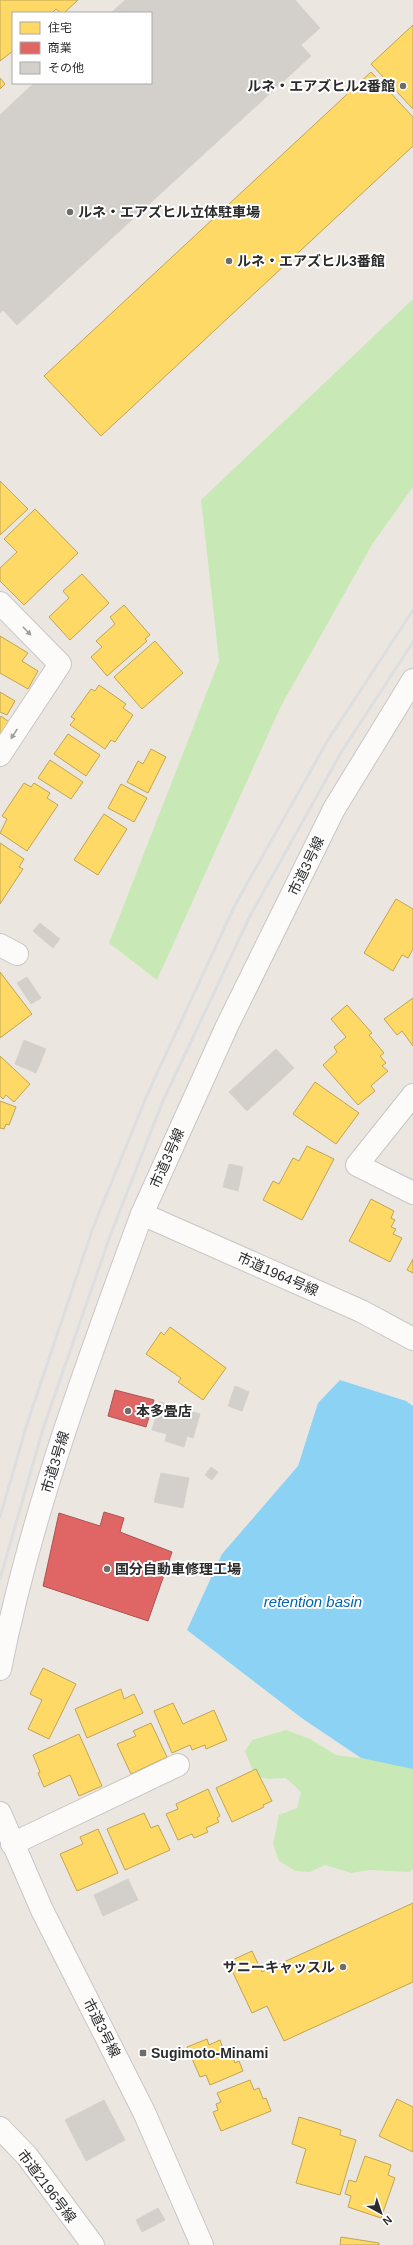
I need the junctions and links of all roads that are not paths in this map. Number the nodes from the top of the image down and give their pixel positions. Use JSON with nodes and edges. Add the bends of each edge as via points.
{"nodes":[{"id":1,"x":0,"y":603,"type":"edge"},
{"id":2,"x":413,"y":680,"type":"edge"},
{"id":3,"x":0,"y":755,"type":"edge"},
{"id":4,"x":413,"y":1095,"type":"edge"},
{"id":5,"x":413,"y":1193,"type":"edge"},
{"id":6,"x":142,"y":1214,"type":"junction"},
{"id":7,"x":413,"y":1339,"type":"edge"},
{"id":8,"x":0,"y":1669,"type":"edge"},
{"id":9,"x":178,"y":1765,"type":"dead end"},
{"id":10,"x":0,"y":1813,"type":"edge"},
{"id":11,"x":12,"y":1844,"type":"junction"},
{"id":12,"x":0,"y":2128,"type":"edge"},
{"id":13,"x":93,"y":2245,"type":"edge"},
{"id":14,"x":202,"y":2245,"type":"edge"}],
"edges":[{"from":1,"to":3,"type":"street","one_way":true,"via":[[60,664]]},
{"from":2,"to":6,"type":"street","name":"市道3号線","via":[[334,808],[227,1026]]},
{"from":4,"to":5,"type":"street","via":[[357,1165]]},
{"from":6,"to":7,"type":"street","name":"市道1964号線","via":[[347,1305]]},
{"from":6,"to":8,"type":"street","name":"市道3号線","via":[[72,1405],[24,1562]]},
{"from":9,"to":11,"type":"street"},
{"from":10,"to":11,"type":"street","name":"市道3号線"},
{"from":11,"to":14,"type":"street","name":"市道3号線","via":[[42,1910],[144,2112]]},
{"from":12,"to":13,"type":"street","name":"市道2196号線","via":[[27,2156]]}]}
